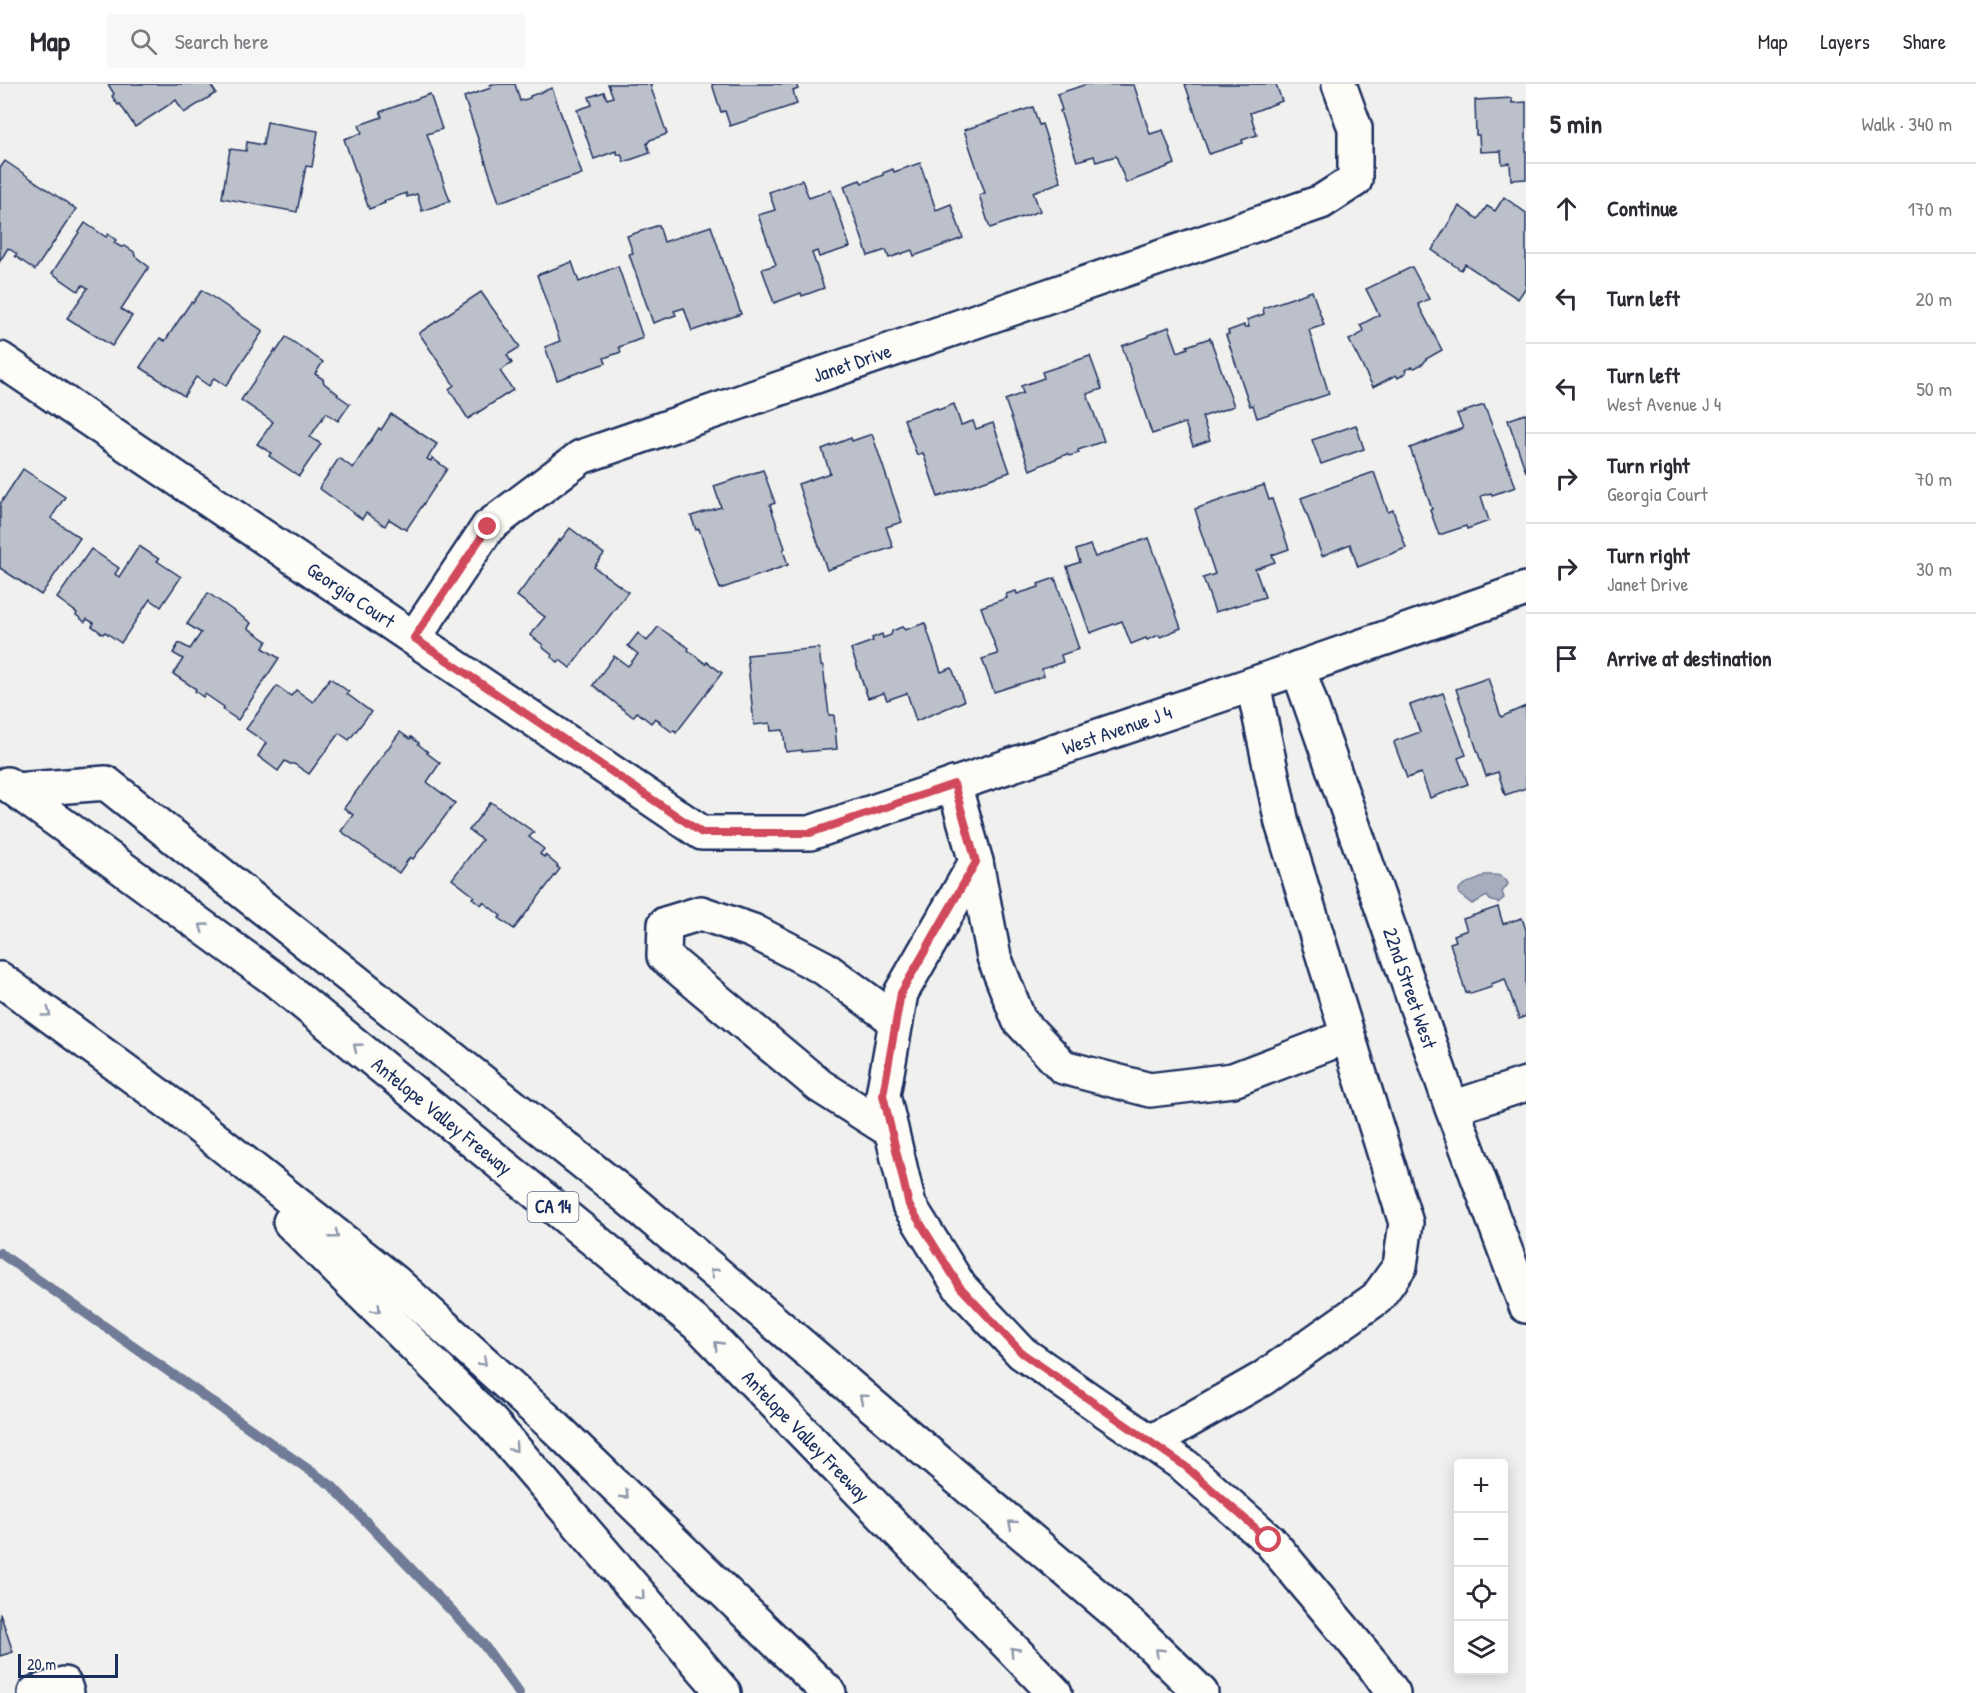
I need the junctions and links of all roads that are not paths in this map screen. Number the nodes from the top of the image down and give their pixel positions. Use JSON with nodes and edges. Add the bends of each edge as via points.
{"nodes":[{"id":1,"x":1339,"y":84,"type":"edge"},
{"id":2,"x":0,"y":359,"type":"edge"},
{"id":3,"x":1526,"y":589,"type":"edge"},
{"id":4,"x":414,"y":638,"type":"junction"},
{"id":5,"x":1298,"y":668,"type":"junction"},
{"id":6,"x":1252,"y":684,"type":"junction"},
{"id":7,"x":954,"y":784,"type":"junction"},
{"id":8,"x":8,"y":785,"type":"edge"},
{"id":9,"x":702,"y":833,"type":"joint"},
{"id":10,"x":976,"y":862,"type":"junction"},
{"id":11,"x":0,"y":979,"type":"edge"},
{"id":12,"x":896,"y":1021,"type":"junction"},
{"id":13,"x":1348,"y":1036,"type":"junction"},
{"id":14,"x":1526,"y":1083,"type":"edge"},
{"id":15,"x":172,"y":1105,"type":"junction"},
{"id":16,"x":1452,"y":1108,"type":"junction"},
{"id":17,"x":891,"y":1131,"type":"junction"},
{"id":18,"x":1526,"y":1306,"type":"edge"},
{"id":19,"x":1151,"y":1442,"type":"junction"},
{"id":20,"x":35,"y":1693,"type":"edge"},
{"id":21,"x":67,"y":1693,"type":"edge"},
{"id":22,"x":724,"y":1693,"type":"edge"},
{"id":23,"x":829,"y":1693,"type":"edge"},
{"id":24,"x":1055,"y":1693,"type":"edge"},
{"id":25,"x":1201,"y":1693,"type":"edge"},
{"id":26,"x":1393,"y":1693,"type":"edge"}],
"edges":[{"from":1,"to":4,"type":"main road","name":"Janet Drive","via":[[1355,128],[1355,180],[1321,202],[581,457],[488,527]]},
{"from":2,"to":4,"type":"main road","name":"Georgia Court"},
{"from":3,"to":5,"type":"main road","name":"West Avenue J 4"},
{"from":4,"to":9,"type":"main road","name":"Georgia Court"},
{"from":5,"to":6,"type":"main road","name":"West Avenue J 4"},
{"from":5,"to":16,"type":"main road","name":"22nd Street West"},
{"from":6,"to":7,"type":"main road","name":"West Avenue J 4"},
{"from":6,"to":13,"type":"main road","via":[[1282,823]]},
{"from":7,"to":9,"type":"main road","name":"West Avenue J 4","via":[[810,833]]},
{"from":7,"to":10,"type":"main road"},
{"from":24,"to":8,"type":"main road","name":"Antelope Valley Freeway","number":"CA 14","one_way":true,"via":[[702,1328],[273,978]]},
{"from":25,"to":8,"type":"main road","one_way":true,"via":[[1133,1627],[622,1193],[106,783]]},
{"from":10,"to":12,"type":"main road","via":[[901,993]]},
{"from":10,"to":13,"type":"main road","via":[[994,957],[1019,1020],[1063,1067],[1150,1090],[1233,1080]]},
{"from":11,"to":15,"type":"main road","one_way":true},
{"from":12,"to":17,"type":"main road","via":[[883,1095]]},
{"from":12,"to":17,"type":"main road","via":[[824,968],[753,931],[701,913],[665,924],[664,956],[820,1086]]},
{"from":13,"to":19,"type":"main road","via":[[1406,1222],[1400,1266],[1377,1298],[1262,1379]]},
{"from":14,"to":16,"type":"main road"},
{"from":15,"to":22,"type":"main road","one_way":true,"via":[[492,1423]]},
{"from":15,"to":23,"type":"main road","one_way":true,"via":[[396,1283],[556,1428]]},
{"from":16,"to":18,"type":"main road","name":"22nd Street West"},
{"from":17,"to":19,"type":"main road","via":[[909,1205],[960,1287],[1022,1353]]},
{"from":19,"to":26,"type":"main road","via":[[1185,1466],[1269,1540]]},
{"from":20,"to":21,"type":"main road","via":[[64,1684]]}]}
